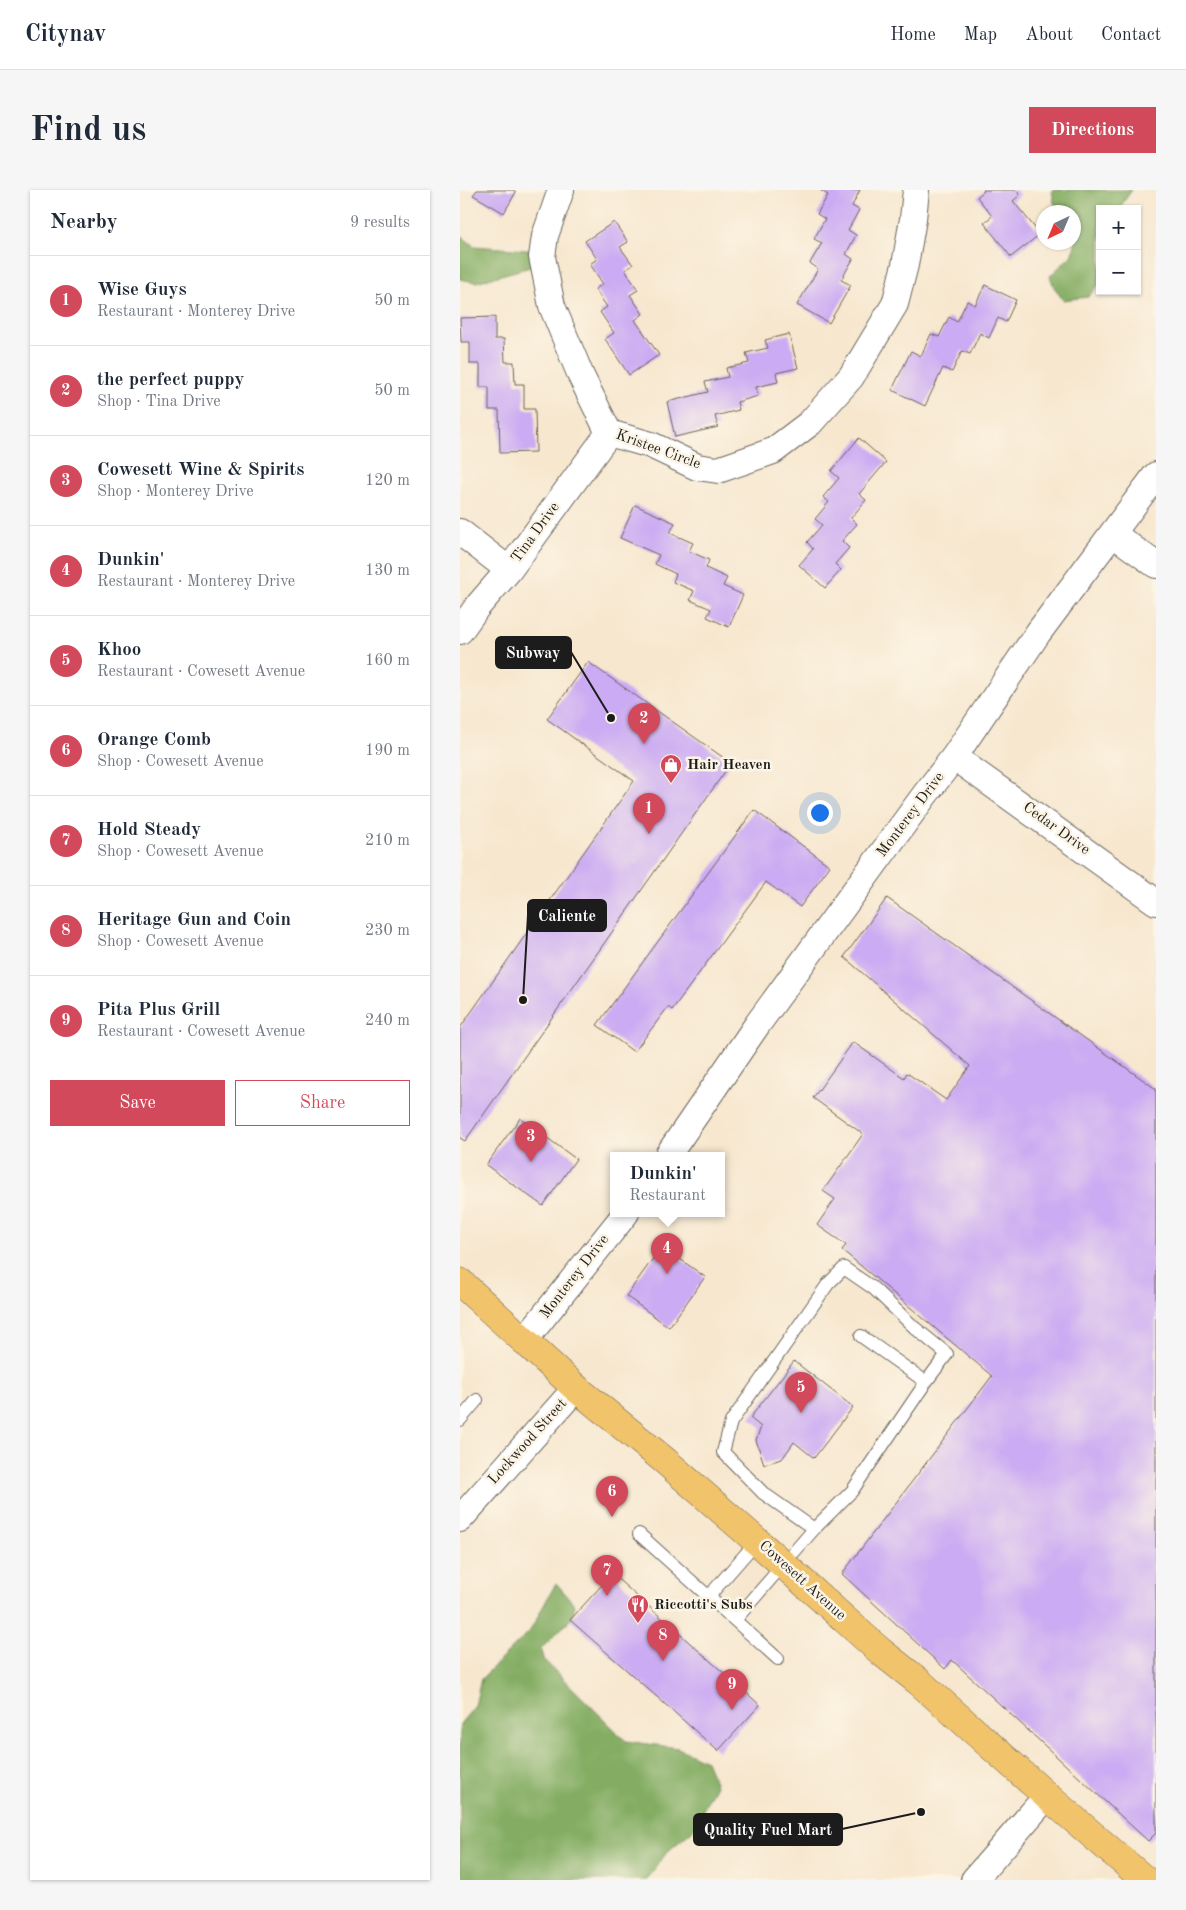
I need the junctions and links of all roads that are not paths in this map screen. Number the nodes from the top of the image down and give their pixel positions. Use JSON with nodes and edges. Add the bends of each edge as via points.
{"nodes":[{"id":1,"x":561,"y":190,"type":"edge"},
{"id":2,"x":916,"y":190,"type":"edge"},
{"id":3,"x":610,"y":433,"type":"junction"},
{"id":4,"x":1156,"y":475,"type":"edge"},
{"id":5,"x":460,"y":532,"type":"edge"},
{"id":6,"x":1114,"y":534,"type":"junction"},
{"id":7,"x":1156,"y":565,"type":"edge"},
{"id":8,"x":509,"y":570,"type":"junction"},
{"id":9,"x":460,"y":631,"type":"edge"},
{"id":10,"x":954,"y":757,"type":"junction"},
{"id":11,"x":1156,"y":902,"type":"edge"},
{"id":12,"x":670,"y":1152,"type":"edge"},
{"id":13,"x":623,"y":1217,"type":"edge"},
{"id":14,"x":460,"y":1282,"type":"edge"},
{"id":15,"x":862,"y":1336,"type":"dead end"},
{"id":16,"x":524,"y":1341,"type":"junction"},
{"id":17,"x":926,"y":1382,"type":"junction"},
{"id":18,"x":576,"y":1388,"type":"junction"},
{"id":19,"x":477,"y":1400,"type":"dead end"},
{"id":20,"x":460,"y":1420,"type":"edge"},
{"id":21,"x":460,"y":1519,"type":"edge"},
{"id":22,"x":814,"y":1529,"type":"junction"},
{"id":23,"x":639,"y":1534,"type":"dead end"},
{"id":24,"x":757,"y":1541,"type":"junction"},
{"id":25,"x":784,"y":1565,"type":"junction"},
{"id":26,"x":709,"y":1596,"type":"junction"},
{"id":27,"x":736,"y":1619,"type":"junction"},
{"id":28,"x":778,"y":1659,"type":"dead end"},
{"id":29,"x":1047,"y":1796,"type":"junction"},
{"id":30,"x":1156,"y":1871,"type":"edge"},
{"id":31,"x":974,"y":1880,"type":"edge"},
{"id":32,"x":1146,"y":1880,"type":"edge"}],
"edges":[{"from":1,"to":3,"type":"street","name":"Kristee Circle","via":[[542,257],[552,306],[581,376]]},
{"from":2,"to":3,"type":"street","name":"Kristee Circle","via":[[914,218],[895,304],[851,377],[810,423],[773,451],[718,470],[697,467],[651,445]]},
{"from":3,"to":8,"type":"street","name":"Tina Drive"},
{"from":4,"to":6,"type":"street","name":"Monterey Drive"},
{"from":5,"to":8,"type":"street"},
{"from":6,"to":7,"type":"street"},
{"from":6,"to":10,"type":"street","name":"Monterey Drive","via":[[1038,633]]},
{"from":8,"to":9,"type":"street","name":"Tina Drive"},
{"from":10,"to":11,"type":"street","name":"Cedar Drive"},
{"from":10,"to":12,"type":"street","name":"Monterey Drive","via":[[756,1025]]},
{"from":13,"to":16,"type":"street","name":"Monterey Drive"},
{"from":14,"to":16,"type":"main road","name":"Cowesett Avenue"},
{"from":15,"to":17,"type":"lane"},
{"from":16,"to":18,"type":"main road","name":"Cowesett Avenue"},
{"from":17,"to":22,"type":"lane","via":[[852,1491]]},
{"from":17,"to":22,"type":"lane","via":[[947,1354],[873,1288],[844,1268],[828,1284],[731,1422],[722,1452],[763,1493]]},
{"from":18,"to":21,"type":"street","name":"Lockwood Street"},
{"from":18,"to":24,"type":"main road","name":"Cowesett Avenue"},
{"from":19,"to":20,"type":"lane"},
{"from":22,"to":25,"type":"lane"},
{"from":23,"to":26,"type":"lane"},
{"from":24,"to":25,"type":"main road","name":"Cowesett Avenue"},
{"from":24,"to":26,"type":"lane"},
{"from":25,"to":27,"type":"lane"},
{"from":25,"to":29,"type":"main road","name":"Cowesett Avenue"},
{"from":26,"to":27,"type":"lane"},
{"from":27,"to":28,"type":"lane"},
{"from":29,"to":31,"type":"street"},
{"from":29,"to":32,"type":"main road","name":"Cowesett Avenue"},
{"from":30,"to":32,"type":"lane"}]}
